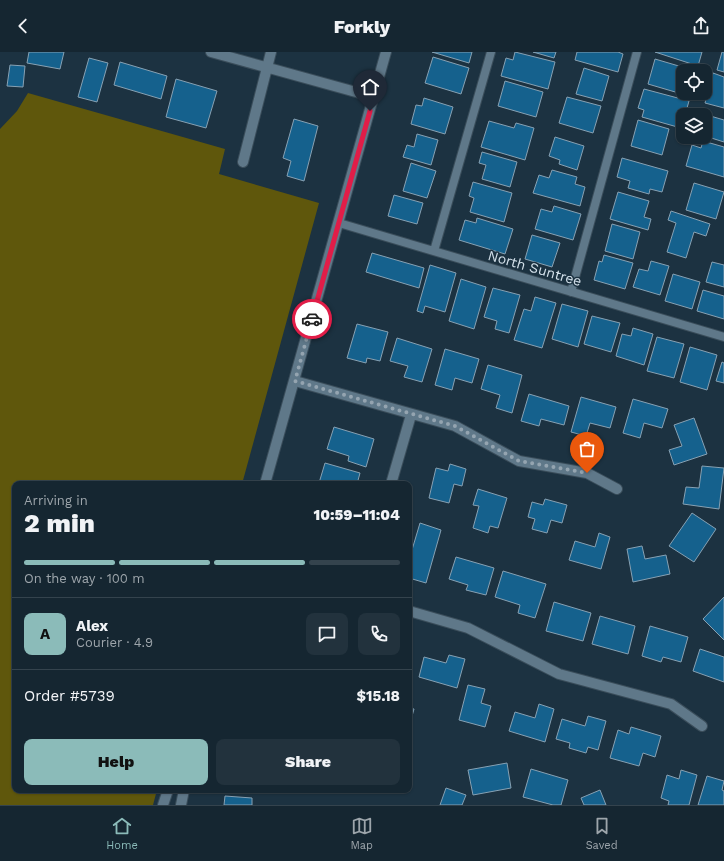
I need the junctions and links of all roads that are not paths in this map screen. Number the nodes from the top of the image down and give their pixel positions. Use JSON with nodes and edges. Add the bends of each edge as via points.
{"nodes":[{"id":1,"x":211,"y":52,"type":"edge"},
{"id":2,"x":271,"y":52,"type":"edge"},
{"id":3,"x":386,"y":52,"type":"edge"},
{"id":4,"x":491,"y":52,"type":"edge"},
{"id":5,"x":637,"y":52,"type":"edge"},
{"id":6,"x":267,"y":68,"type":"junction"},
{"id":7,"x":374,"y":97,"type":"junction"},
{"id":8,"x":244,"y":162,"type":"dead end"},
{"id":9,"x":339,"y":223,"type":"junction"},
{"id":10,"x":434,"y":251,"type":"junction"},
{"id":11,"x":571,"y":292,"type":"junction"},
{"id":12,"x":724,"y":337,"type":"edge"},
{"id":13,"x":295,"y":381,"type":"junction"},
{"id":14,"x":411,"y":415,"type":"junction"},
{"id":15,"x":266,"y":481,"type":"edge"},
{"id":16,"x":392,"y":481,"type":"edge"},
{"id":17,"x":617,"y":489,"type":"dead end"},
{"id":18,"x":412,"y":612,"type":"edge"},
{"id":19,"x":702,"y":726,"type":"dead end"},
{"id":20,"x":167,"y":793,"type":"edge"},
{"id":21,"x":183,"y":793,"type":"edge"},
{"id":22,"x":163,"y":805,"type":"edge"},
{"id":23,"x":181,"y":805,"type":"edge"}],
"edges":[{"from":1,"to":6,"type":"street"},
{"from":2,"to":6,"type":"street"},
{"from":3,"to":7,"type":"street"},
{"from":4,"to":10,"type":"lane"},
{"from":5,"to":11,"type":"lane"},
{"from":6,"to":7,"type":"street"},
{"from":6,"to":8,"type":"street"},
{"from":7,"to":9,"type":"street"},
{"from":9,"to":10,"type":"lane","name":"North Suntree"},
{"from":9,"to":13,"type":"street"},
{"from":10,"to":11,"type":"lane","name":"North Suntree"},
{"from":11,"to":12,"type":"lane","name":"North Suntree"},
{"from":13,"to":14,"type":"street"},
{"from":13,"to":15,"type":"street"},
{"from":14,"to":16,"type":"street"},
{"from":14,"to":17,"type":"street","via":[[455,426],[519,461],[587,473]]},
{"from":18,"to":19,"type":"street","via":[[468,628],[559,674],[671,704]]},
{"from":20,"to":22,"type":"street"},
{"from":21,"to":23,"type":"street"}]}
